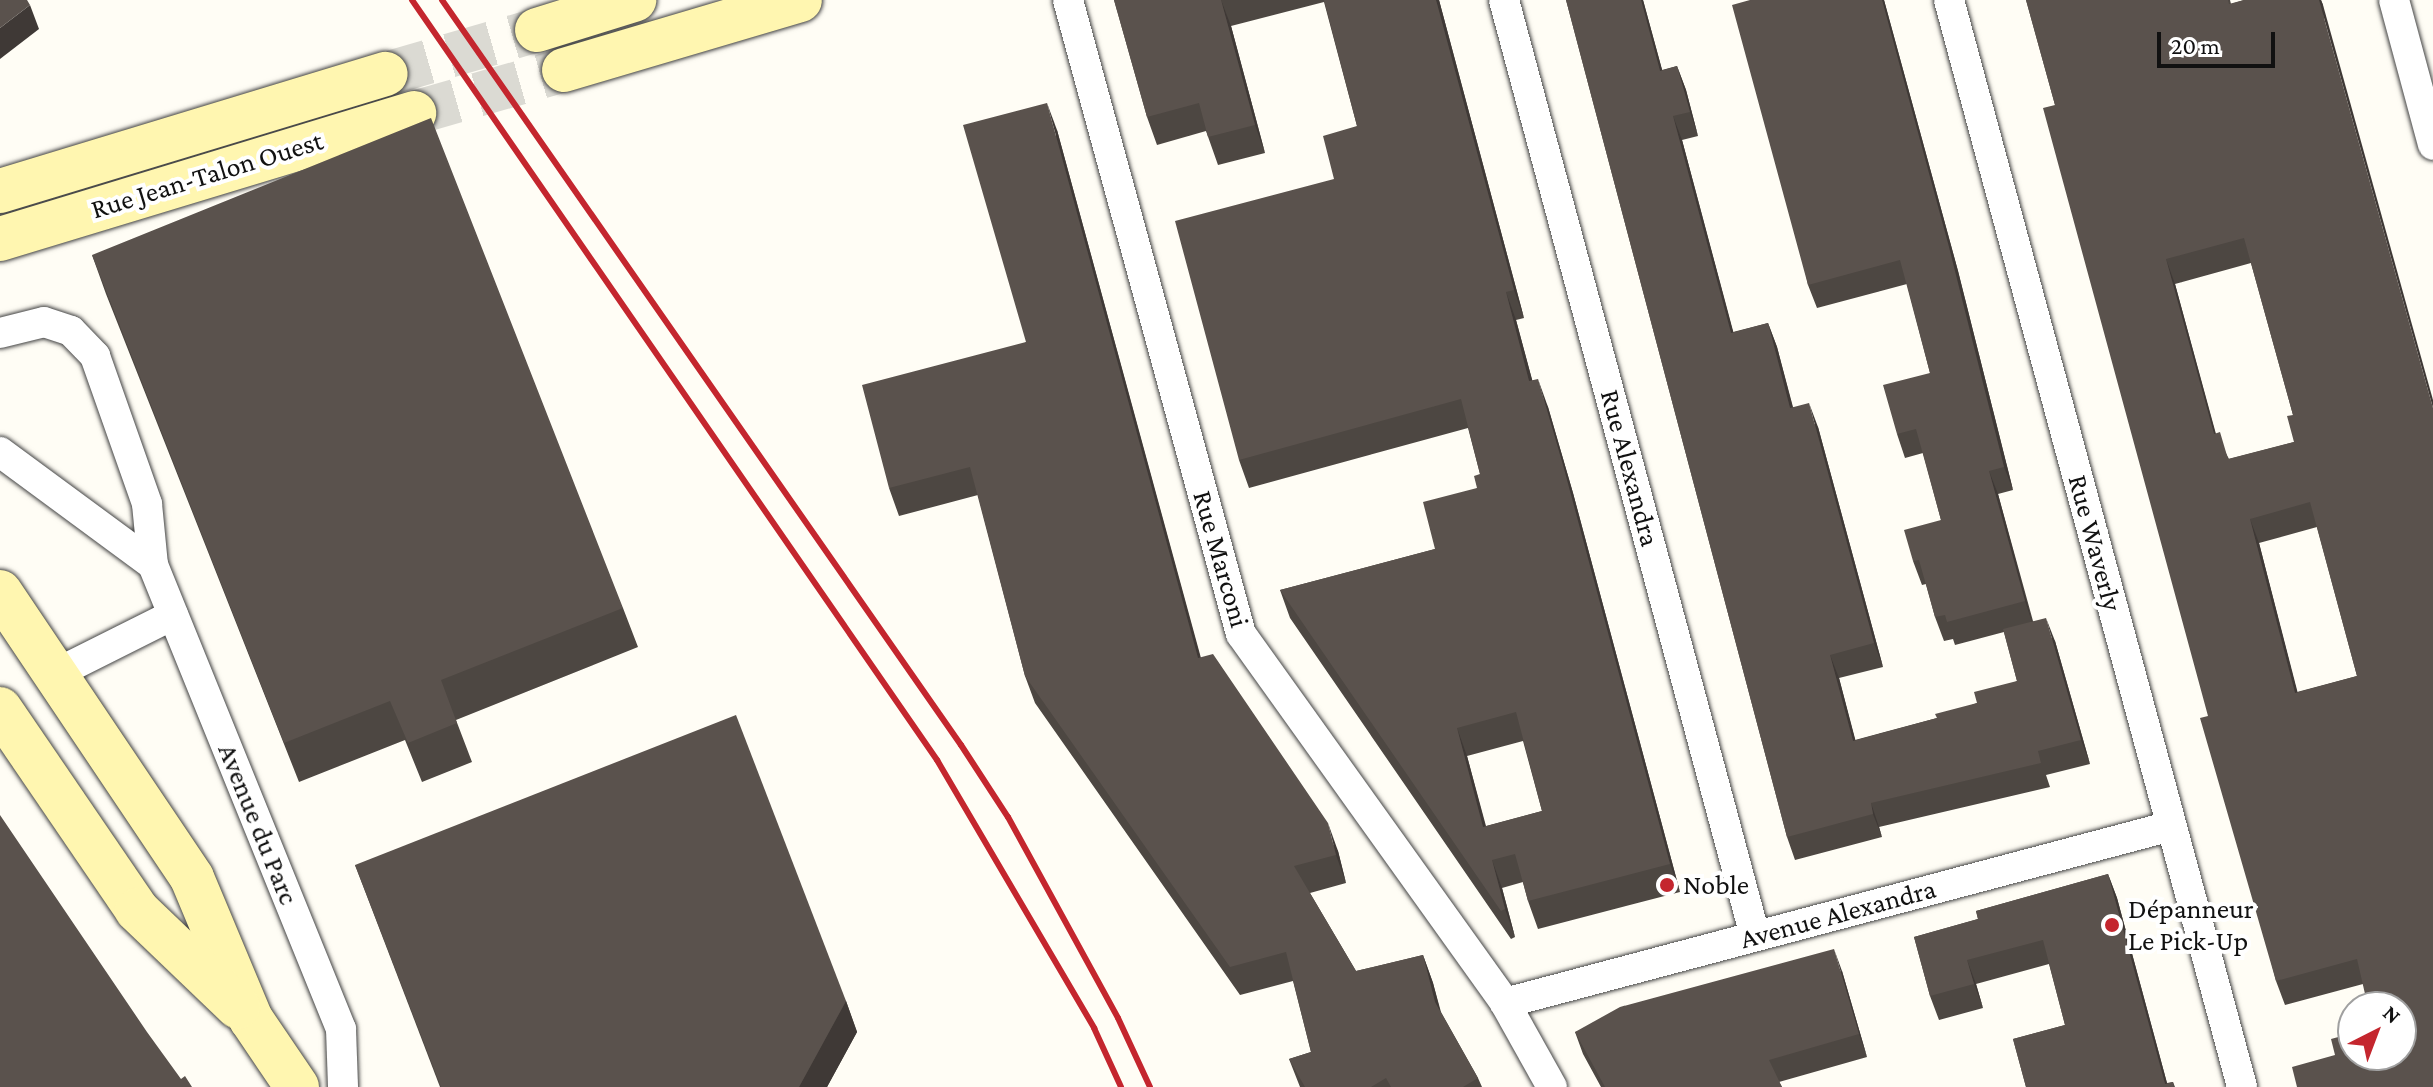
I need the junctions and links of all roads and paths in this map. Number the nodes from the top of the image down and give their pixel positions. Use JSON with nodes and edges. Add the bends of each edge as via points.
{"nodes":[{"id":1,"x":634,"y":0,"type":"edge"},
{"id":2,"x":800,"y":0,"type":"edge"},
{"id":3,"x":1068,"y":0,"type":"edge"},
{"id":4,"x":1504,"y":0,"type":"edge"},
{"id":5,"x":1949,"y":0,"type":"edge"},
{"id":6,"x":2394,"y":0,"type":"edge"},
{"id":7,"x":537,"y":30,"type":"tunnel mouth"},
{"id":8,"x":564,"y":70,"type":"tunnel mouth"},
{"id":9,"x":386,"y":74,"type":"tunnel mouth"},
{"id":10,"x":414,"y":113,"type":"tunnel mouth"},
{"id":11,"x":2433,"y":145,"type":"edge"},
{"id":12,"x":0,"y":191,"type":"edge"},
{"id":13,"x":0,"y":239,"type":"edge"},
{"id":14,"x":0,"y":333,"type":"edge"},
{"id":15,"x":0,"y":452,"type":"edge"},
{"id":16,"x":153,"y":565,"type":"junction"},
{"id":17,"x":0,"y":592,"type":"edge"},
{"id":18,"x":173,"y":615,"type":"junction"},
{"id":19,"x":55,"y":674,"type":"junction"},
{"id":20,"x":0,"y":709,"type":"edge"},
{"id":21,"x":2171,"y":826,"type":"junction"},
{"id":22,"x":1755,"y":936,"type":"junction"},
{"id":23,"x":1505,"y":1003,"type":"junction"},
{"id":24,"x":251,"y":1019,"type":"junction"},
{"id":25,"x":297,"y":1087,"type":"edge"},
{"id":26,"x":343,"y":1087,"type":"edge"},
{"id":27,"x":1552,"y":1087,"type":"edge"},
{"id":28,"x":2242,"y":1087,"type":"edge"}],
"edges":[{"from":1,"to":7,"type":"main road"},
{"from":2,"to":8,"type":"main road"},
{"from":3,"to":23,"type":"street","name":"Rue Marconi","via":[[1241,634]]},
{"from":4,"to":22,"type":"street","name":"Rue Alexandra"},
{"from":5,"to":21,"type":"street","name":"Rue Waverly"},
{"from":6,"to":11,"type":"street"},
{"from":9,"to":12,"type":"main road","name":"Rue Jean-Talon Ouest"},
{"from":10,"to":13,"type":"main road","name":"Rue Jean-Talon Ouest"},
{"from":14,"to":16,"type":"street","name":"Avenue du Parc","via":[[44,322],[71,331],[95,356],[147,504]]},
{"from":15,"to":16,"type":"street"},
{"from":16,"to":18,"type":"street","name":"Avenue du Parc"},
{"from":17,"to":19,"type":"main road"},
{"from":18,"to":19,"type":"street"},
{"from":18,"to":26,"type":"street","name":"Avenue du Parc","via":[[341,1029]]},
{"from":19,"to":24,"type":"main road","via":[[192,878]]},
{"from":20,"to":24,"type":"main road","via":[[137,910]]},
{"from":21,"to":22,"type":"street","name":"Avenue Alexandra"},
{"from":21,"to":28,"type":"street","name":"Rue Waverly"},
{"from":22,"to":23,"type":"street","name":"Avenue Alexandra"},
{"from":23,"to":27,"type":"street","name":"Rue Marconi"},
{"from":24,"to":25,"type":"main road"}]}
